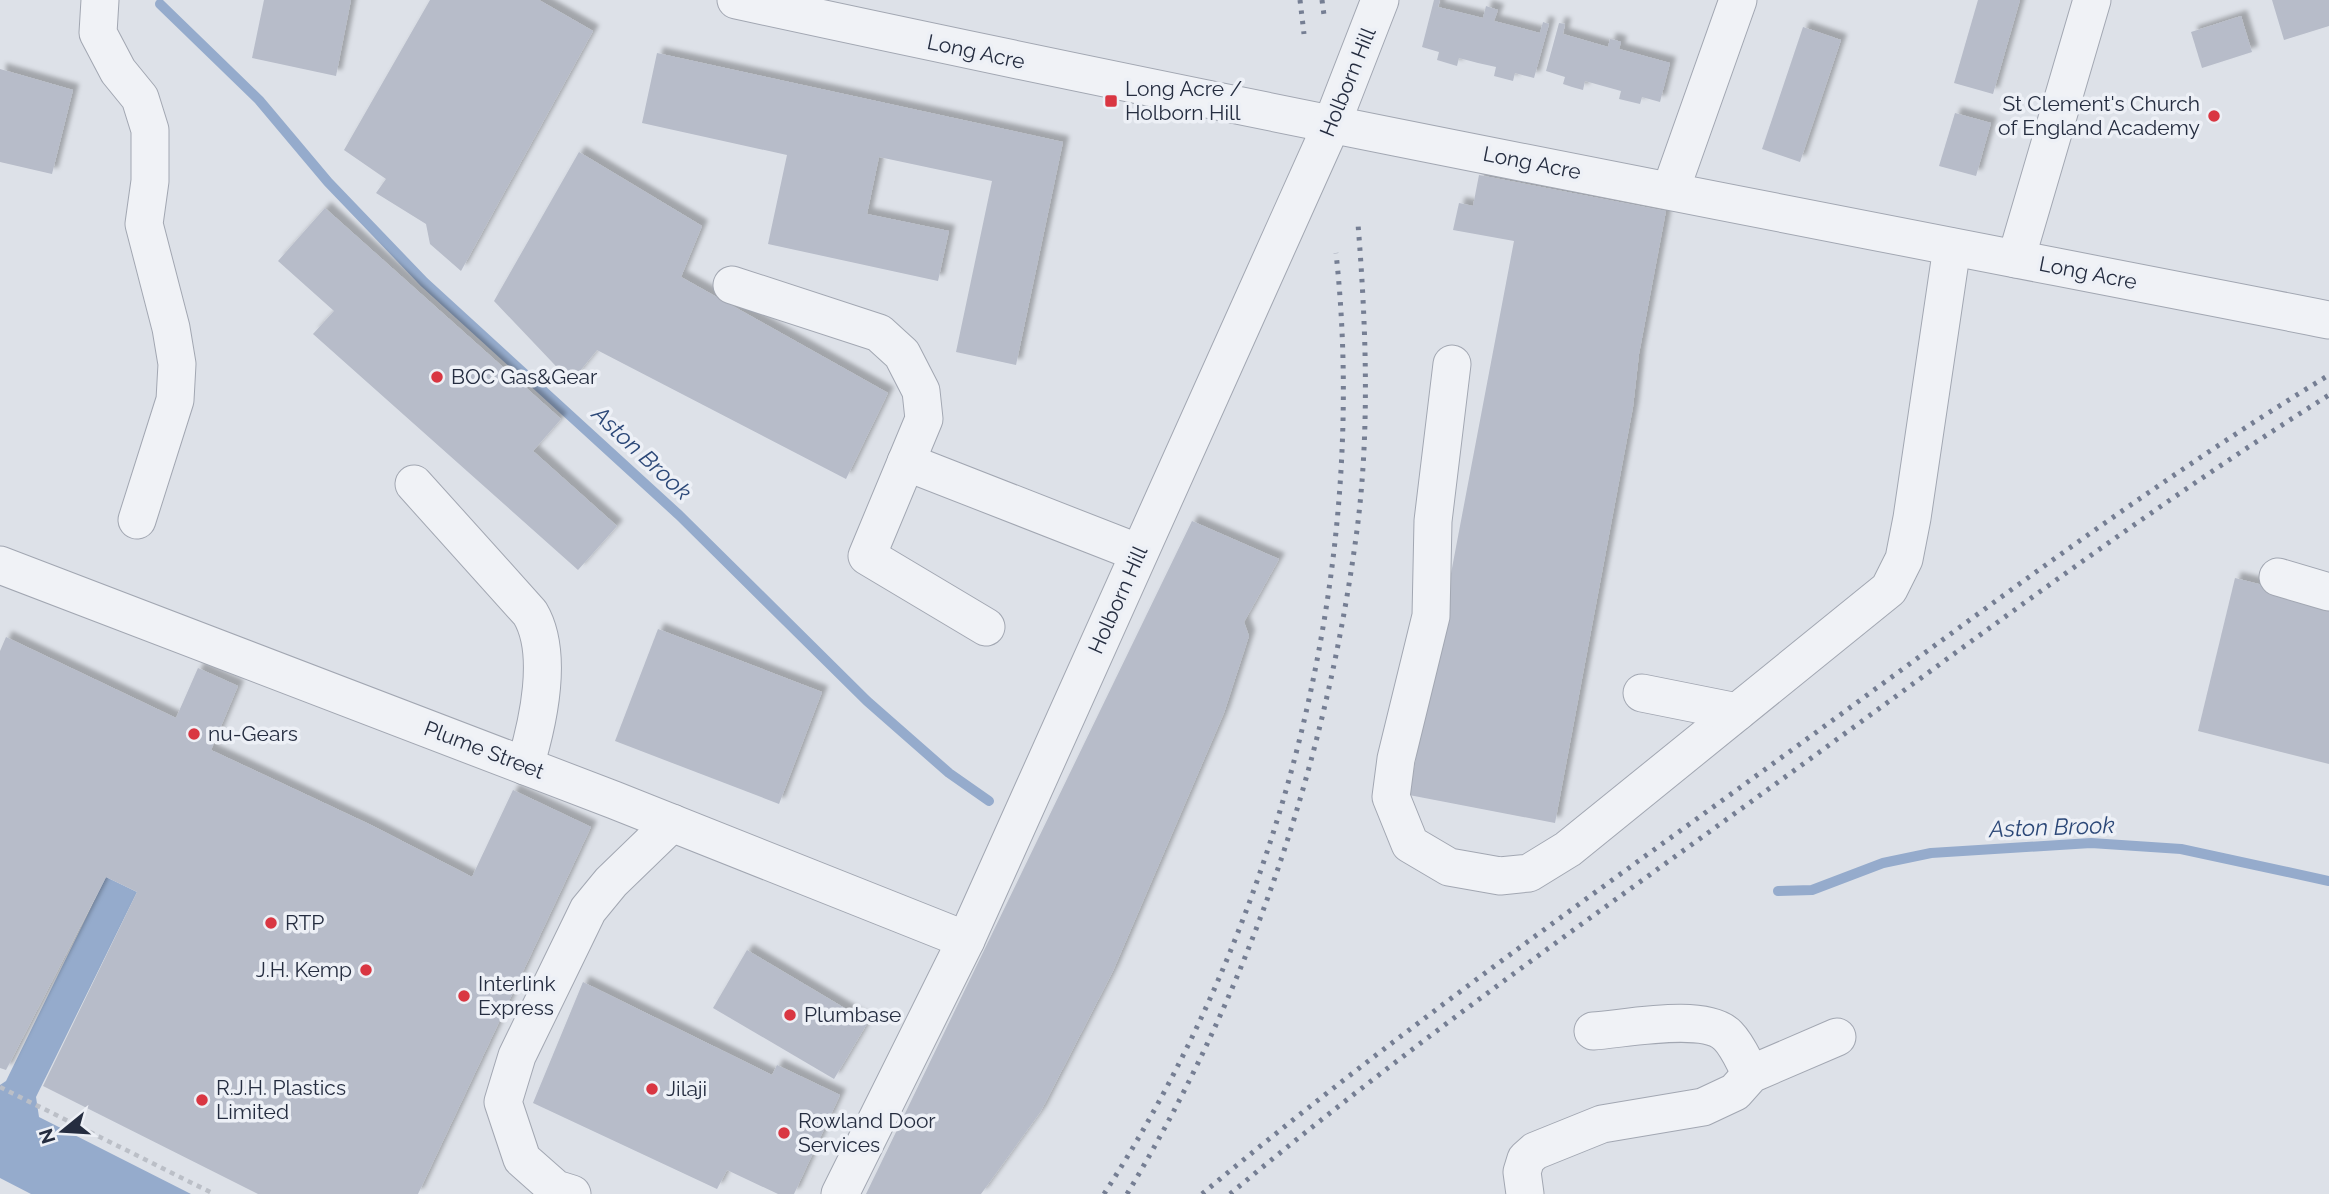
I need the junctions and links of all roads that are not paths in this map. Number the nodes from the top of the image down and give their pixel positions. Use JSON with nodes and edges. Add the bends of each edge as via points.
{"nodes":[{"id":1,"x":100,"y":0,"type":"edge"},
{"id":2,"x":736,"y":0,"type":"edge"},
{"id":3,"x":1381,"y":0,"type":"edge"},
{"id":4,"x":1738,"y":0,"type":"edge"},
{"id":5,"x":2092,"y":0,"type":"edge"},
{"id":6,"x":1331,"y":126,"type":"junction"},
{"id":7,"x":1671,"y":189,"type":"junction"},
{"id":8,"x":1952,"y":247,"type":"junction"},
{"id":9,"x":2016,"y":259,"type":"junction"},
{"id":10,"x":732,"y":285,"type":"dead end"},
{"id":11,"x":2329,"y":320,"type":"edge"},
{"id":12,"x":1452,"y":364,"type":"dead end"},
{"id":13,"x":906,"y":462,"type":"junction"},
{"id":14,"x":414,"y":484,"type":"dead end"},
{"id":15,"x":137,"y":520,"type":"dead end"},
{"id":16,"x":1139,"y":553,"type":"junction"},
{"id":17,"x":0,"y":565,"type":"edge"},
{"id":18,"x":2278,"y":577,"type":"dead end"},
{"id":19,"x":2329,"y":592,"type":"edge"},
{"id":20,"x":986,"y":628,"type":"dead end"},
{"id":21,"x":1642,"y":693,"type":"dead end"},
{"id":22,"x":1737,"y":712,"type":"junction"},
{"id":23,"x":525,"y":766,"type":"junction"},
{"id":24,"x":672,"y":823,"type":"junction"},
{"id":25,"x":966,"y":940,"type":"junction"},
{"id":26,"x":1593,"y":1031,"type":"dead end"},
{"id":27,"x":1837,"y":1037,"type":"dead end"},
{"id":28,"x":1751,"y":1074,"type":"junction"},
{"id":29,"x":572,"y":1194,"type":"edge"},
{"id":30,"x":840,"y":1194,"type":"edge"},
{"id":31,"x":1525,"y":1194,"type":"edge"}],
"edges":[{"from":1,"to":15,"type":"street","via":[[98,33],[118,71],[140,98],[150,130],[144,224],[177,364],[175,400]]},
{"from":2,"to":6,"type":"street","name":"Long Acre"},
{"from":3,"to":6,"type":"street","name":"Holborn Hill"},
{"from":4,"to":7,"type":"street"},
{"from":5,"to":9,"type":"street"},
{"from":6,"to":7,"type":"street","name":"Long Acre"},
{"from":6,"to":16,"type":"street","name":"Holborn Hill"},
{"from":7,"to":8,"type":"street","name":"Long Acre"},
{"from":8,"to":9,"type":"street","name":"Long Acre"},
{"from":8,"to":22,"type":"street","via":[[1904,559],[1889,589]]},
{"from":9,"to":11,"type":"street","name":"Long Acre"},
{"from":10,"to":13,"type":"street","via":[[879,333],[902,354],[921,391],[924,419]]},
{"from":12,"to":22,"type":"street","via":[[1433,521],[1431,615],[1391,797],[1410,844],[1449,867],[1500,876],[1529,873],[1569,849]]},
{"from":13,"to":16,"type":"street"},
{"from":13,"to":20,"type":"street","via":[[867,556]]},
{"from":14,"to":23,"type":"street","via":[[538,625],[542,644],[538,719]]},
{"from":16,"to":25,"type":"street","name":"Holborn Hill"},
{"from":17,"to":23,"type":"street","name":"Plume Street"},
{"from":18,"to":19,"type":"street"},
{"from":21,"to":22,"type":"street"},
{"from":23,"to":24,"type":"street","name":"Plume Street"},
{"from":24,"to":25,"type":"street","name":"Plume Street"},
{"from":24,"to":29,"type":"street","via":[[588,910],[517,1056],[503,1102],[522,1159],[556,1189]]},
{"from":25,"to":30,"type":"street","name":"Holborn Hill"},
{"from":26,"to":28,"type":"street","via":[[1700,1023],[1730,1037]]},
{"from":27,"to":28,"type":"street"},
{"from":28,"to":31,"type":"street","via":[[1735,1092],[1703,1107],[1602,1124],[1535,1151],[1522,1172]]}]}
